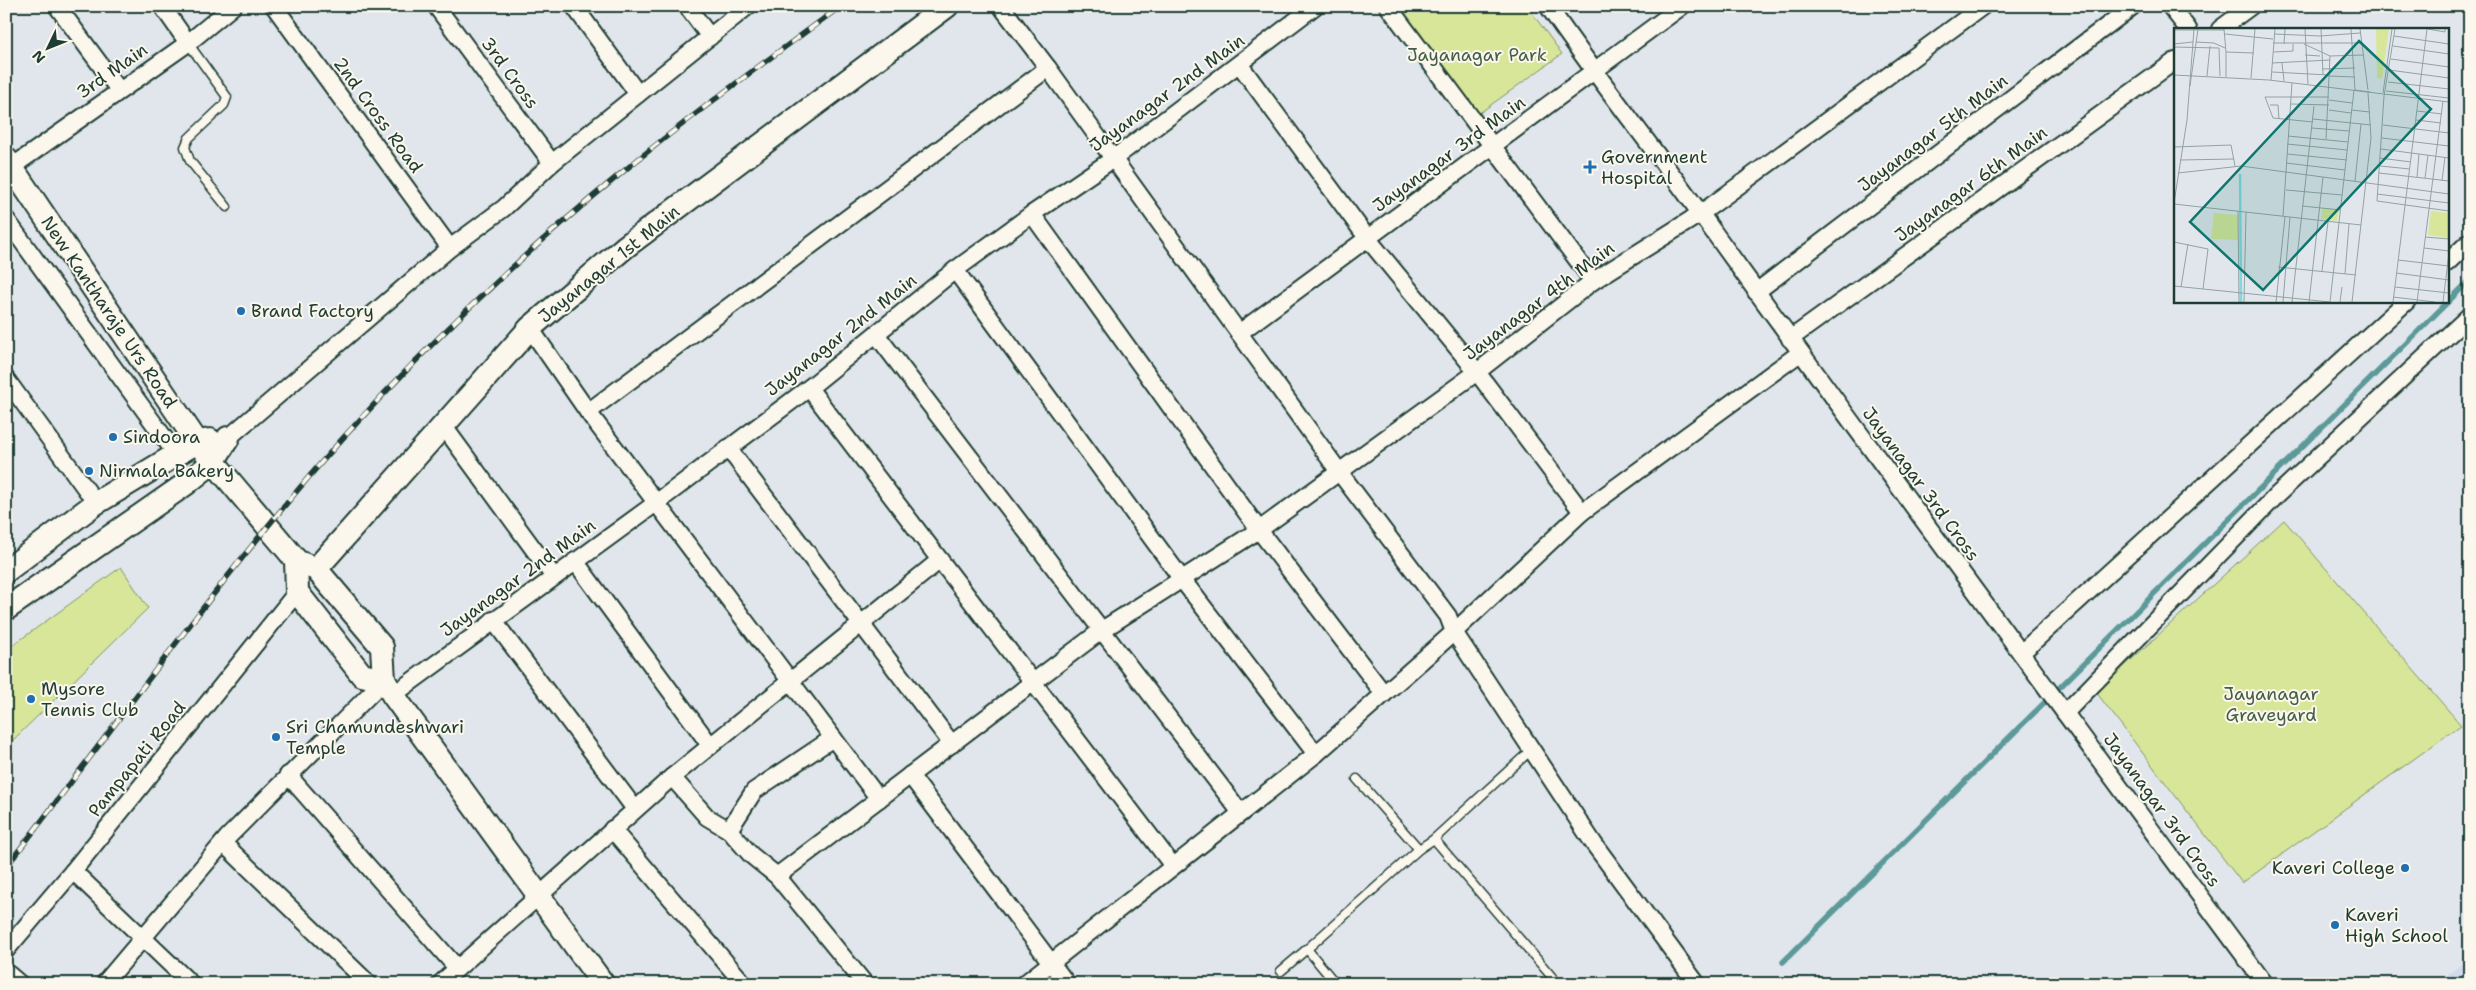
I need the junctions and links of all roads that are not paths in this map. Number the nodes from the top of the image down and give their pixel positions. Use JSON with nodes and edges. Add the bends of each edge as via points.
{"nodes":[{"id":1,"x":56,"y":6,"type":"edge"},
{"id":2,"x":162,"y":6,"type":"edge"},
{"id":3,"x":233,"y":6,"type":"edge"},
{"id":4,"x":274,"y":6,"type":"edge"},
{"id":5,"x":436,"y":6,"type":"edge"},
{"id":6,"x":574,"y":6,"type":"edge"},
{"id":7,"x":687,"y":6,"type":"edge"},
{"id":8,"x":748,"y":6,"type":"edge"},
{"id":9,"x":947,"y":6,"type":"edge"},
{"id":10,"x":1001,"y":6,"type":"edge"},
{"id":11,"x":1315,"y":6,"type":"edge"},
{"id":12,"x":1388,"y":6,"type":"edge"},
{"id":13,"x":1548,"y":6,"type":"edge"},
{"id":14,"x":1682,"y":6,"type":"edge"},
{"id":15,"x":1983,"y":6,"type":"edge"},
{"id":16,"x":2134,"y":6,"type":"edge"},
{"id":17,"x":2170,"y":6,"type":"edge"},
{"id":18,"x":2252,"y":6,"type":"edge"},
{"id":19,"x":2187,"y":28,"type":"edge"},
{"id":20,"x":2221,"y":28,"type":"edge"},
{"id":21,"x":710,"y":37,"type":"junction"},
{"id":22,"x":188,"y":43,"type":"junction"},
{"id":23,"x":2174,"y":62,"type":"edge"},
{"id":24,"x":1240,"y":65,"type":"junction"},
{"id":25,"x":1048,"y":68,"type":"junction"},
{"id":26,"x":1593,"y":73,"type":"junction"},
{"id":27,"x":119,"y":90,"type":"junction"},
{"id":28,"x":638,"y":94,"type":"junction"},
{"id":29,"x":1493,"y":147,"type":"junction"},
{"id":30,"x":1113,"y":159,"type":"junction"},
{"id":31,"x":552,"y":163,"type":"junction"},
{"id":32,"x":8,"y":166,"type":"edge"},
{"id":33,"x":227,"y":207,"type":"dead end"},
{"id":34,"x":1032,"y":214,"type":"junction"},
{"id":35,"x":1700,"y":214,"type":"junction"},
{"id":36,"x":6,"y":219,"type":"edge"},
{"id":37,"x":1368,"y":239,"type":"junction"},
{"id":38,"x":2470,"y":241,"type":"edge"},
{"id":39,"x":450,"y":248,"type":"junction"},
{"id":40,"x":2448,"y":262,"type":"edge"},
{"id":41,"x":956,"y":270,"type":"junction"},
{"id":42,"x":1593,"y":281,"type":"junction"},
{"id":43,"x":1756,"y":292,"type":"junction"},
{"id":44,"x":2406,"y":302,"type":"edge"},
{"id":45,"x":2470,"y":315,"type":"edge"},
{"id":46,"x":530,"y":328,"type":"junction"},
{"id":47,"x":1239,"y":333,"type":"junction"},
{"id":48,"x":876,"y":334,"type":"junction"},
{"id":49,"x":1790,"y":339,"type":"junction"},
{"id":50,"x":1800,"y":354,"type":"junction"},
{"id":51,"x":1477,"y":372,"type":"junction"},
{"id":52,"x":6,"y":379,"type":"edge"},
{"id":53,"x":809,"y":388,"type":"junction"},
{"id":54,"x":588,"y":412,"type":"junction"},
{"id":55,"x":442,"y":424,"type":"junction"},
{"id":56,"x":228,"y":438,"type":"junction"},
{"id":57,"x":197,"y":442,"type":"junction"},
{"id":58,"x":728,"y":448,"type":"junction"},
{"id":59,"x":176,"y":454,"type":"junction"},
{"id":60,"x":213,"y":462,"type":"junction"},
{"id":61,"x":1340,"y":473,"type":"junction"},
{"id":62,"x":656,"y":502,"type":"junction"},
{"id":63,"x":96,"y":503,"type":"junction"},
{"id":64,"x":1582,"y":512,"type":"junction"},
{"id":65,"x":1259,"y":530,"type":"junction"},
{"id":66,"x":940,"y":560,"type":"junction"},
{"id":67,"x":575,"y":561,"type":"junction"},
{"id":68,"x":306,"y":564,"type":"junction"},
{"id":69,"x":7,"y":570,"type":"edge"},
{"id":70,"x":554,"y":577,"type":"junction"},
{"id":71,"x":1181,"y":578,"type":"junction"},
{"id":72,"x":297,"y":592,"type":"junction"},
{"id":73,"x":6,"y":609,"type":"edge"},
{"id":74,"x":493,"y":620,"type":"junction"},
{"id":75,"x":859,"y":623,"type":"junction"},
{"id":76,"x":1102,"y":630,"type":"junction"},
{"id":77,"x":1454,"y":632,"type":"junction"},
{"id":78,"x":2021,"y":653,"type":"junction"},
{"id":79,"x":790,"y":682,"type":"junction"},
{"id":80,"x":1033,"y":682,"type":"junction"},
{"id":81,"x":388,"y":688,"type":"junction"},
{"id":82,"x":1384,"y":694,"type":"junction"},
{"id":83,"x":2065,"y":713,"type":"junction"},
{"id":84,"x":832,"y":738,"type":"junction"},
{"id":85,"x":952,"y":744,"type":"junction"},
{"id":86,"x":710,"y":745,"type":"junction"},
{"id":87,"x":1531,"y":750,"type":"junction"},
{"id":88,"x":1316,"y":754,"type":"junction"},
{"id":89,"x":288,"y":775,"type":"junction"},
{"id":90,"x":910,"y":775,"type":"junction"},
{"id":91,"x":672,"y":777,"type":"junction"},
{"id":92,"x":1357,"y":779,"type":"dead end"},
{"id":93,"x":879,"y":799,"type":"junction"},
{"id":94,"x":635,"y":809,"type":"junction"},
{"id":95,"x":1241,"y":813,"type":"junction"},
{"id":96,"x":612,"y":829,"type":"junction"},
{"id":97,"x":729,"y":830,"type":"junction"},
{"id":98,"x":1434,"y":839,"type":"junction"},
{"id":99,"x":223,"y":843,"type":"junction"},
{"id":100,"x":1419,"y":849,"type":"junction"},
{"id":101,"x":1173,"y":866,"type":"junction"},
{"id":102,"x":73,"y":871,"type":"junction"},
{"id":103,"x":777,"y":876,"type":"junction"},
{"id":104,"x":538,"y":896,"type":"junction"},
{"id":105,"x":142,"y":938,"type":"junction"},
{"id":106,"x":1306,"y":949,"type":"junction"},
{"id":107,"x":6,"y":950,"type":"edge"},
{"id":108,"x":1051,"y":963,"type":"junction"},
{"id":109,"x":1281,"y":971,"type":"dead end"},
{"id":110,"x":6,"y":972,"type":"edge"},
{"id":111,"x":449,"y":978,"type":"edge"},
{"id":112,"x":20,"y":984,"type":"edge"},
{"id":113,"x":104,"y":984,"type":"edge"},
{"id":114,"x":192,"y":984,"type":"edge"},
{"id":115,"x":369,"y":984,"type":"edge"},
{"id":116,"x":602,"y":984,"type":"edge"},
{"id":117,"x":744,"y":984,"type":"edge"},
{"id":118,"x":865,"y":984,"type":"edge"},
{"id":119,"x":1024,"y":984,"type":"edge"},
{"id":120,"x":1067,"y":984,"type":"edge"},
{"id":121,"x":1336,"y":984,"type":"edge"},
{"id":122,"x":1558,"y":984,"type":"edge"},
{"id":123,"x":1697,"y":984,"type":"edge"},
{"id":124,"x":2266,"y":984,"type":"edge"}],
"edges":[{"from":1,"to":27,"type":"street"},
{"from":2,"to":22,"type":"street"},
{"from":3,"to":22,"type":"street","name":"3rd Main"},
{"from":4,"to":39,"type":"street","name":"2nd Cross Road"},
{"from":5,"to":31,"type":"street","name":"3rd Cross"},
{"from":6,"to":28,"type":"street"},
{"from":7,"to":21,"type":"street"},
{"from":8,"to":21,"type":"street"},
{"from":9,"to":46,"type":"main road","name":"Jayanagar 1st Main","via":[[625,248]]},
{"from":10,"to":25,"type":"street"},
{"from":11,"to":24,"type":"street","name":"Jayanagar 2nd Main"},
{"from":12,"to":29,"type":"street"},
{"from":13,"to":26,"type":"street","name":"Jayanagar 3rd Cross"},
{"from":14,"to":26,"type":"street","name":"Jayanagar 3rd Main"},
{"from":15,"to":35,"type":"street","name":"Jayanagar 4th Main"},
{"from":16,"to":43,"type":"street","name":"Jayanagar 5th Main"},
{"from":17,"to":19,"type":"street"},
{"from":18,"to":20,"type":"street"},
{"from":21,"to":28,"type":"street"},
{"from":22,"to":27,"type":"street","name":"3rd Main"},
{"from":22,"to":33,"type":"lane","via":[[227,97],[224,106],[189,138],[187,153]]},
{"from":23,"to":49,"type":"street","name":"Jayanagar 6th Main"},
{"from":24,"to":30,"type":"street","name":"Jayanagar 2nd Main"},
{"from":24,"to":37,"type":"street"},
{"from":25,"to":30,"type":"street"},
{"from":25,"to":54,"type":"street"},
{"from":26,"to":29,"type":"street","name":"Jayanagar 3rd Main"},
{"from":26,"to":35,"type":"street","name":"Jayanagar 3rd Cross"},
{"from":27,"to":32,"type":"street","name":"3rd Main"},
{"from":28,"to":31,"type":"street"},
{"from":29,"to":37,"type":"street","name":"Jayanagar 3rd Main"},
{"from":29,"to":42,"type":"street"},
{"from":30,"to":34,"type":"street","name":"Jayanagar 2nd Main"},
{"from":30,"to":47,"type":"street"},
{"from":31,"to":39,"type":"street","via":[[504,208]]},
{"from":32,"to":57,"type":"main road","name":"New Kantharaje Urs Road"},
{"from":34,"to":41,"type":"street","name":"Jayanagar 2nd Main"},
{"from":34,"to":65,"type":"street"},
{"from":35,"to":42,"type":"street","name":"Jayanagar 4th Main"},
{"from":35,"to":43,"type":"street","name":"Jayanagar 3rd Cross"},
{"from":36,"to":59,"type":"street"},
{"from":37,"to":47,"type":"street","name":"Jayanagar 3rd Main"},
{"from":37,"to":51,"type":"street"},
{"from":38,"to":40,"type":"street"},
{"from":39,"to":56,"type":"street"},
{"from":41,"to":48,"type":"street","name":"Jayanagar 2nd Main"},
{"from":41,"to":71,"type":"street"},
{"from":42,"to":51,"type":"street","name":"Jayanagar 4th Main"},
{"from":43,"to":49,"type":"street","name":"Jayanagar 3rd Cross"},
{"from":44,"to":78,"type":"street"},
{"from":45,"to":83,"type":"street","via":[[2278,494]]},
{"from":46,"to":54,"type":"street"},
{"from":46,"to":55,"type":"main road","name":"Jayanagar 1st Main"},
{"from":47,"to":61,"type":"street"},
{"from":48,"to":53,"type":"street","name":"Jayanagar 2nd Main"},
{"from":48,"to":76,"type":"street"},
{"from":49,"to":50,"type":"street","name":"Jayanagar 3rd Cross"},
{"from":50,"to":64,"type":"street"},
{"from":50,"to":78,"type":"street","name":"Jayanagar 3rd Cross"},
{"from":51,"to":61,"type":"street","name":"Jayanagar 4th Main"},
{"from":51,"to":64,"type":"street"},
{"from":52,"to":63,"type":"street"},
{"from":53,"to":58,"type":"street","name":"Jayanagar 2nd Main"},
{"from":53,"to":66,"type":"street"},
{"from":54,"to":62,"type":"street"},
{"from":55,"to":68,"type":"main road","name":"Jayanagar 1st Main"},
{"from":55,"to":70,"type":"street"},
{"from":56,"to":57,"type":"main road"},
{"from":56,"to":60,"type":"main road"},
{"from":57,"to":59,"type":"main road"},
{"from":57,"to":60,"type":"main road","name":"New Kantharaje Urs Road"},
{"from":58,"to":62,"type":"street","name":"Jayanagar 2nd Main"},
{"from":58,"to":75,"type":"street"},
{"from":59,"to":63,"type":"main road"},
{"from":60,"to":68,"type":"main road","name":"New Kantharaje Urs Road"},
{"from":60,"to":73,"type":"main road"},
{"from":61,"to":65,"type":"street","name":"Jayanagar 4th Main"},
{"from":61,"to":77,"type":"street","via":[[1448,616]]},
{"from":62,"to":67,"type":"street","name":"Jayanagar 2nd Main"},
{"from":62,"to":79,"type":"street"},
{"from":63,"to":69,"type":"main road"},
{"from":64,"to":77,"type":"street"},
{"from":65,"to":71,"type":"street","name":"Jayanagar 4th Main"},
{"from":65,"to":82,"type":"street"},
{"from":66,"to":75,"type":"street"},
{"from":66,"to":80,"type":"street"},
{"from":67,"to":70,"type":"street","name":"Jayanagar 2nd Main"},
{"from":67,"to":86,"type":"street"},
{"from":68,"to":72,"type":"main road"},
{"from":68,"to":81,"type":"main road","name":"New Kantharaje Urs Road","via":[[382,647]]},
{"from":70,"to":74,"type":"street","name":"Jayanagar 2nd Main"},
{"from":71,"to":76,"type":"street","name":"Jayanagar 4th Main"},
{"from":71,"to":88,"type":"street"},
{"from":72,"to":81,"type":"main road","via":[[362,674]]},
{"from":72,"to":102,"type":"street","name":"Pampapati Road"},
{"from":74,"to":81,"type":"street","name":"Jayanagar 2nd Main"},
{"from":74,"to":94,"type":"street"},
{"from":75,"to":79,"type":"street"},
{"from":75,"to":85,"type":"street"},
{"from":76,"to":80,"type":"street","name":"Jayanagar 4th Main"},
{"from":76,"to":95,"type":"street"},
{"from":77,"to":82,"type":"street"},
{"from":77,"to":87,"type":"street"},
{"from":78,"to":83,"type":"street","name":"Jayanagar 3rd Cross"},
{"from":79,"to":84,"type":"street"},
{"from":79,"to":86,"type":"street"},
{"from":80,"to":85,"type":"street","name":"Jayanagar 4th Main"},
{"from":80,"to":101,"type":"street"},
{"from":81,"to":89,"type":"street","name":"Jayanagar 2nd Main"},
{"from":81,"to":104,"type":"main road"},
{"from":82,"to":88,"type":"street"},
{"from":83,"to":124,"type":"street","name":"Jayanagar 3rd Cross"},
{"from":84,"to":93,"type":"street"},
{"from":84,"to":97,"type":"street","via":[[754,791]]},
{"from":85,"to":90,"type":"street","name":"Jayanagar 4th Main"},
{"from":86,"to":91,"type":"street"},
{"from":87,"to":98,"type":"lane"},
{"from":87,"to":123,"type":"street","via":[[1594,844]]},
{"from":88,"to":95,"type":"street"},
{"from":89,"to":99,"type":"street","name":"Jayanagar 2nd Main"},
{"from":89,"to":111,"type":"street"},
{"from":90,"to":93,"type":"street","name":"Jayanagar 4th Main"},
{"from":90,"to":108,"type":"street"},
{"from":91,"to":94,"type":"street"},
{"from":91,"to":97,"type":"street","via":[[707,817]]},
{"from":92,"to":100,"type":"lane"},
{"from":93,"to":103,"type":"street","name":"Jayanagar 4th Main"},
{"from":94,"to":96,"type":"street"},
{"from":95,"to":101,"type":"street"},
{"from":96,"to":104,"type":"street"},
{"from":96,"to":117,"type":"street"},
{"from":97,"to":103,"type":"street","via":[[751,855]]},
{"from":98,"to":100,"type":"lane"},
{"from":98,"to":122,"type":"lane"},
{"from":99,"to":105,"type":"street","name":"Jayanagar 2nd Main"},
{"from":99,"to":115,"type":"street"},
{"from":100,"to":106,"type":"lane"},
{"from":101,"to":108,"type":"street"},
{"from":102,"to":105,"type":"street"},
{"from":102,"to":107,"type":"street","name":"Pampapati Road"},
{"from":103,"to":118,"type":"street"},
{"from":104,"to":111,"type":"street"},
{"from":104,"to":116,"type":"main road"},
{"from":105,"to":113,"type":"street","name":"Jayanagar 2nd Main"},
{"from":105,"to":114,"type":"street"},
{"from":106,"to":109,"type":"lane"},
{"from":106,"to":121,"type":"lane"},
{"from":108,"to":119,"type":"street"},
{"from":108,"to":120,"type":"street"},
{"from":110,"to":112,"type":"street"}]}
